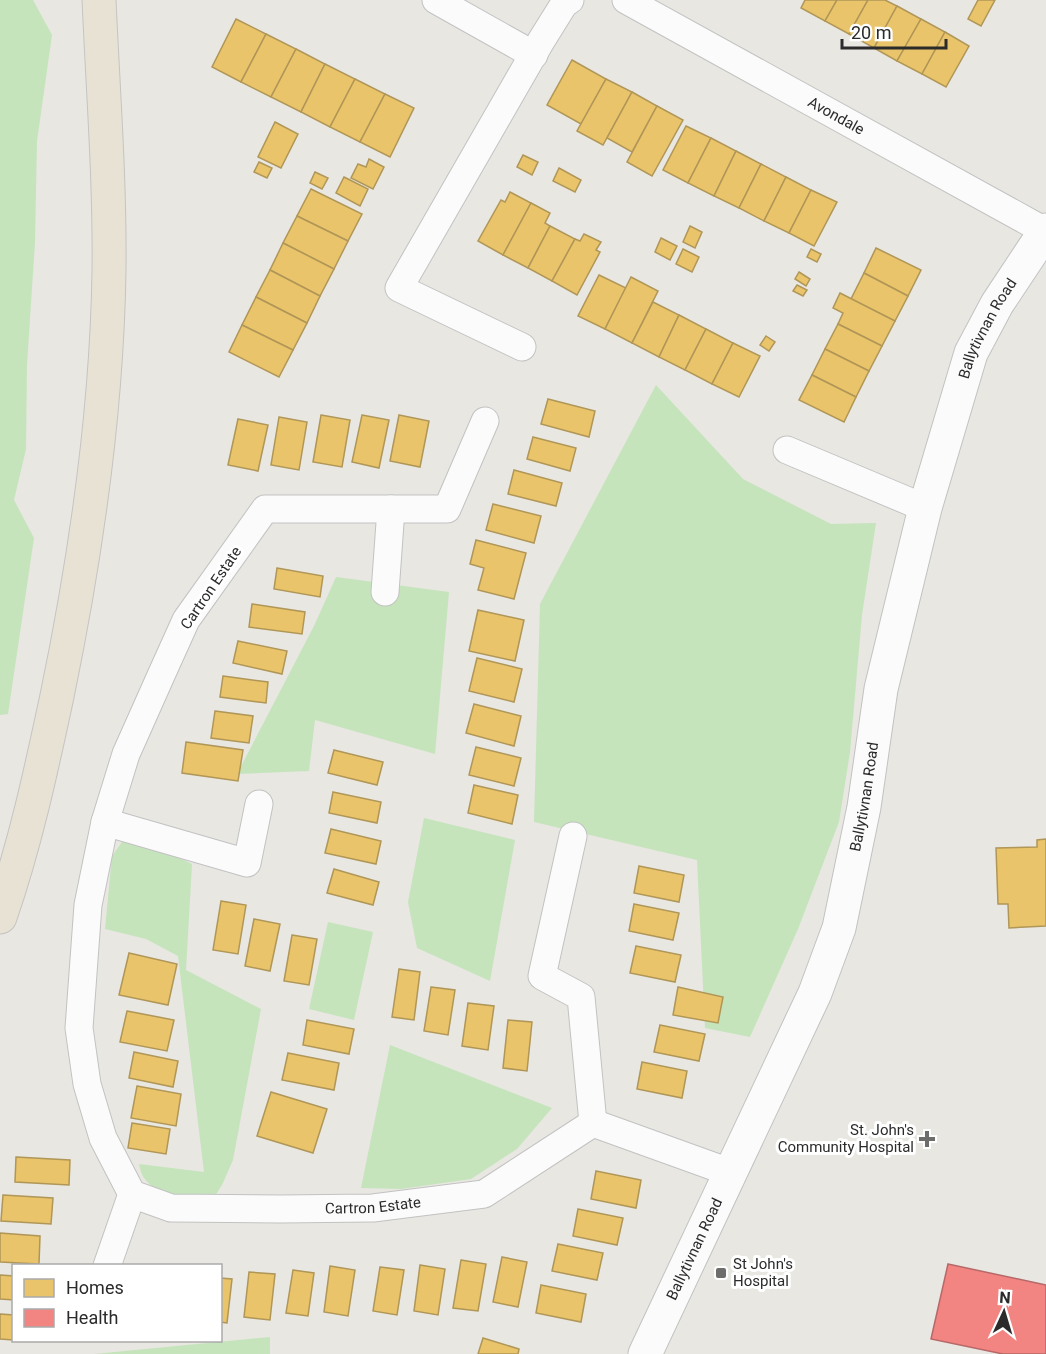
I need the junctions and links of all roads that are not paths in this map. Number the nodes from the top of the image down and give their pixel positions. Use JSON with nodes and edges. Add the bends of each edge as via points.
{"nodes":[{"id":1,"x":99,"y":0,"type":"edge"},
{"id":2,"x":436,"y":0,"type":"edge"},
{"id":3,"x":570,"y":0,"type":"edge"},
{"id":4,"x":626,"y":0,"type":"edge"},
{"id":5,"x":534,"y":55,"type":"junction"},
{"id":6,"x":1046,"y":231,"type":"edge"},
{"id":7,"x":522,"y":347,"type":"dead end"},
{"id":8,"x":485,"y":421,"type":"dead end"},
{"id":9,"x":787,"y":450,"type":"dead end"},
{"id":10,"x":925,"y":508,"type":"junction"},
{"id":11,"x":391,"y":509,"type":"junction"},
{"id":12,"x":385,"y":592,"type":"dead end"},
{"id":13,"x":259,"y":804,"type":"dead end"},
{"id":14,"x":105,"y":822,"type":"junction"},
{"id":15,"x":573,"y":836,"type":"dead end"},
{"id":16,"x":0,"y":917,"type":"edge"},
{"id":17,"x":593,"y":1123,"type":"junction"},
{"id":18,"x":729,"y":1172,"type":"junction"},
{"id":19,"x":132,"y":1194,"type":"junction"},
{"id":20,"x":108,"y":1264,"type":"edge"},
{"id":21,"x":645,"y":1354,"type":"edge"}],
"edges":[{"from":1,"to":16,"type":"highway","via":[[109,271],[98,452],[74,614],[38,786]]},
{"from":2,"to":5,"type":"street"},
{"from":3,"to":5,"type":"street"},
{"from":4,"to":6,"type":"street","name":"Avondale"},
{"from":5,"to":7,"type":"street","via":[[399,288]]},
{"from":6,"to":10,"type":"street","name":"Ballytivnan Road","via":[[997,304],[971,353]]},
{"from":8,"to":11,"type":"street","name":"Cartron Estate","via":[[447,508]]},
{"from":9,"to":10,"type":"street"},
{"from":10,"to":18,"type":"street","name":"Ballytivnan Road","via":[[881,689],[864,807],[838,928],[815,993]]},
{"from":11,"to":12,"type":"street"},
{"from":11,"to":14,"type":"street","name":"Cartron Estate","via":[[265,509],[186,620],[126,754]]},
{"from":13,"to":14,"type":"street","via":[[247,863]]},
{"from":14,"to":19,"type":"street","name":"Cartron Estate","via":[[88,904],[79,1028],[87,1084],[103,1138]]},
{"from":15,"to":17,"type":"street","via":[[543,976],[581,997]]},
{"from":17,"to":18,"type":"street"},
{"from":17,"to":19,"type":"street","name":"Cartron Estate","via":[[484,1194],[373,1208],[280,1209],[171,1208]]},
{"from":18,"to":21,"type":"street","name":"Ballytivnan Road"},
{"from":19,"to":20,"type":"street"}]}
